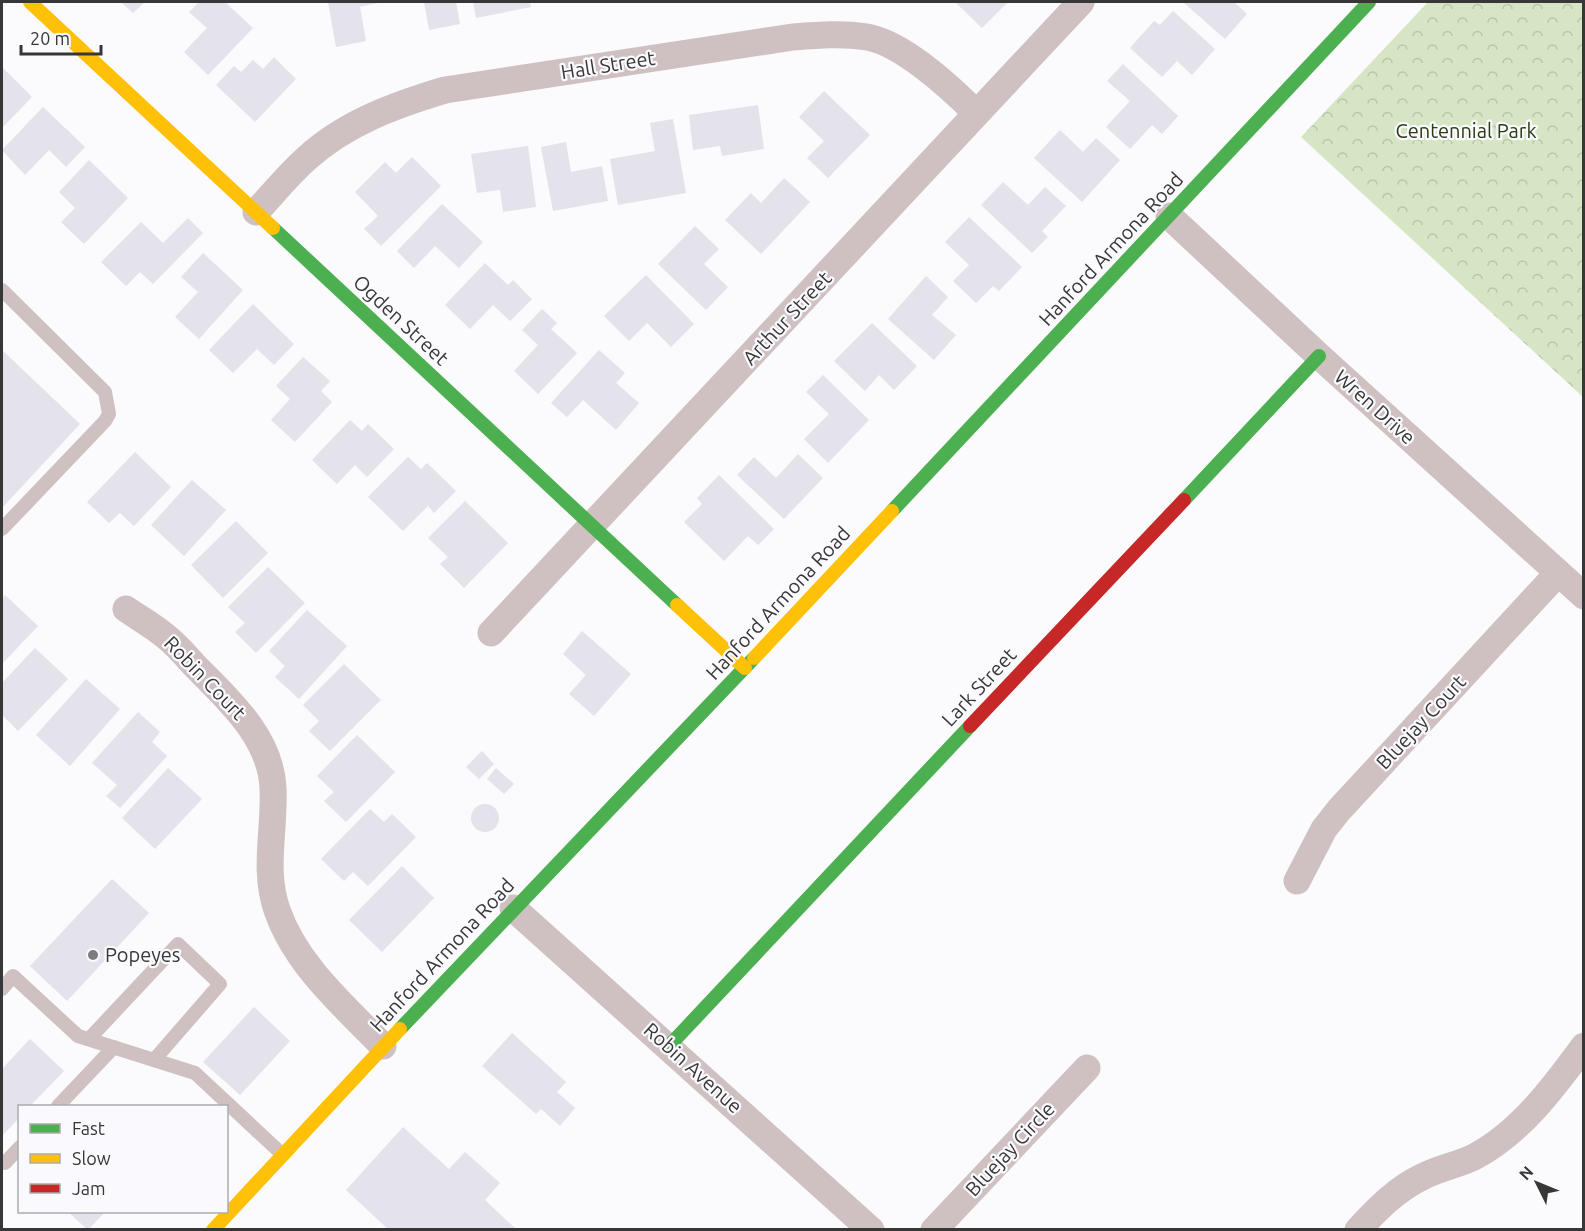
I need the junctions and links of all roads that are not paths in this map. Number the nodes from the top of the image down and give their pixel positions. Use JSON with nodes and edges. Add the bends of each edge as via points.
{"nodes":[{"id":1,"x":30,"y":2,"type":"edge"},
{"id":2,"x":1081,"y":2,"type":"edge"},
{"id":3,"x":1370,"y":2,"type":"edge"},
{"id":4,"x":976,"y":113,"type":"junction"},
{"id":5,"x":256,"y":212,"type":"junction"},
{"id":6,"x":1169,"y":216,"type":"junction"},
{"id":7,"x":2,"y":290,"type":"edge"},
{"id":8,"x":1319,"y":356,"type":"junction"},
{"id":9,"x":593,"y":526,"type":"junction"},
{"id":10,"x":2,"y":529,"type":"edge"},
{"id":11,"x":1558,"y":573,"type":"junction"},
{"id":12,"x":1584,"y":596,"type":"edge"},
{"id":13,"x":126,"y":609,"type":"dead end"},
{"id":14,"x":491,"y":633,"type":"dead end"},
{"id":15,"x":745,"y":668,"type":"junction"},
{"id":16,"x":1297,"y":881,"type":"dead end"},
{"id":17,"x":513,"y":908,"type":"junction"},
{"id":18,"x":2,"y":989,"type":"edge"},
{"id":19,"x":89,"y":1039,"type":"junction"},
{"id":20,"x":383,"y":1046,"type":"junction"},
{"id":21,"x":669,"y":1046,"type":"junction"},
{"id":22,"x":1584,"y":1046,"type":"edge"},
{"id":23,"x":114,"y":1047,"type":"junction"},
{"id":24,"x":154,"y":1060,"type":"junction"},
{"id":25,"x":1087,"y":1068,"type":"dead end"},
{"id":26,"x":60,"y":1105,"type":"edge"},
{"id":27,"x":18,"y":1149,"type":"edge"},
{"id":28,"x":283,"y":1155,"type":"junction"},
{"id":29,"x":4,"y":1163,"type":"dead end"},
{"id":30,"x":213,"y":1230,"type":"edge"},
{"id":31,"x":871,"y":1230,"type":"edge"},
{"id":32,"x":934,"y":1230,"type":"edge"},
{"id":33,"x":1358,"y":1230,"type":"edge"}],
"edges":[{"from":1,"to":5,"type":"street","name":"Ogden Street"},
{"from":2,"to":4,"type":"street","name":"Arthur Street"},
{"from":3,"to":6,"type":"street","name":"Hanford Armona Road"},
{"from":4,"to":5,"type":"street","name":"Hall Street","via":[[947,84],[911,57],[870,37],[793,37],[445,90],[396,104],[358,122],[307,158]]},
{"from":4,"to":9,"type":"street","name":"Arthur Street"},
{"from":5,"to":9,"type":"street","name":"Ogden Street"},
{"from":6,"to":8,"type":"street","name":"Wren Drive"},
{"from":6,"to":15,"type":"street","name":"Hanford Armona Road"},
{"from":7,"to":10,"type":"lane","via":[[105,392],[109,414]]},
{"from":8,"to":11,"type":"street","name":"Wren Drive"},
{"from":8,"to":21,"type":"street","name":"Lark Street"},
{"from":9,"to":14,"type":"street","name":"Arthur Street"},
{"from":9,"to":15,"type":"street","name":"Ogden Street"},
{"from":11,"to":12,"type":"street","name":"Wren Drive"},
{"from":11,"to":16,"type":"street","name":"Bluejay Court","via":[[1339,810],[1324,829]]},
{"from":13,"to":20,"type":"street","name":"Robin Court","via":[[165,635],[247,721],[273,786],[269,879],[278,911],[319,980]]},
{"from":15,"to":17,"type":"street","name":"Hanford Armona Road"},
{"from":17,"to":20,"type":"street","name":"Hanford Armona Road"},
{"from":17,"to":21,"type":"street","name":"Robin Avenue"},
{"from":18,"to":19,"type":"lane","via":[[13,976],[78,1036]]},
{"from":19,"to":23,"type":"lane"},
{"from":19,"to":24,"type":"lane","via":[[177,944],[220,984]]},
{"from":20,"to":28,"type":"street","name":"Hanford Armona Road"},
{"from":21,"to":31,"type":"street","name":"Robin Avenue"},
{"from":22,"to":33,"type":"street","via":[[1556,1085],[1492,1145],[1473,1157],[1422,1177],[1386,1200]]},
{"from":23,"to":24,"type":"lane"},
{"from":23,"to":26,"type":"lane"},
{"from":24,"to":28,"type":"lane","via":[[195,1073]]},
{"from":25,"to":32,"type":"street","name":"Bluejay Circle"},
{"from":27,"to":29,"type":"lane"},
{"from":28,"to":30,"type":"street","name":"Hanford Armona Road"}]}
